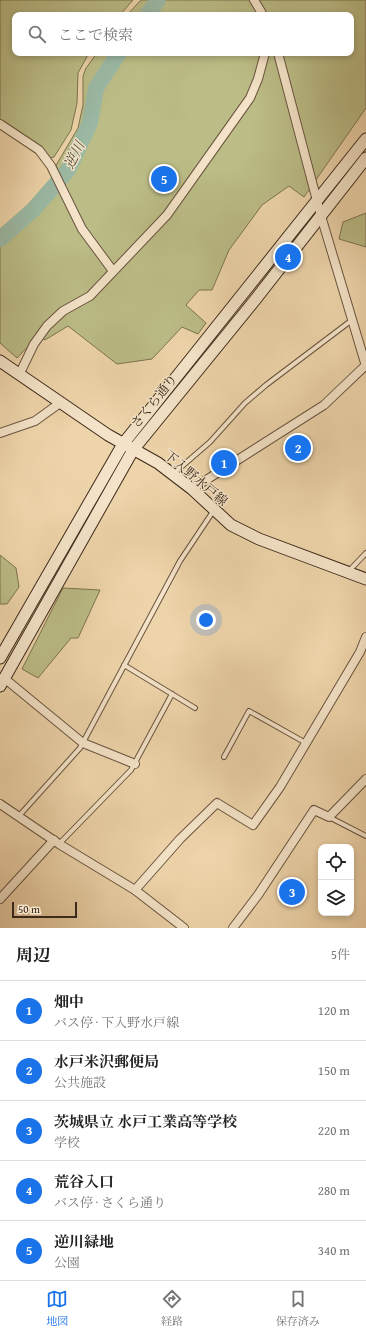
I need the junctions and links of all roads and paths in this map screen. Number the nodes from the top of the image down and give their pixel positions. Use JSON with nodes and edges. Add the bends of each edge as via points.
{"nodes":[{"id":1,"x":254,"y":0,"type":"edge"},
{"id":2,"x":261,"y":12,"type":"edge"},
{"id":3,"x":264,"y":56,"type":"edge"},
{"id":4,"x":279,"y":56,"type":"edge"},
{"id":5,"x":0,"y":124,"type":"edge"},
{"id":6,"x":366,"y":139,"type":"edge"},
{"id":7,"x":366,"y":158,"type":"edge"},
{"id":8,"x":317,"y":200,"type":"junction"},
{"id":9,"x":321,"y":216,"type":"junction"},
{"id":10,"x":113,"y":271,"type":"junction"},
{"id":11,"x":352,"y":320,"type":"junction"},
{"id":12,"x":0,"y":361,"type":"edge"},
{"id":13,"x":366,"y":366,"type":"edge"},
{"id":14,"x":19,"y":375,"type":"junction"},
{"id":15,"x":60,"y":403,"type":"junction"},
{"id":16,"x":0,"y":433,"type":"edge"},
{"id":17,"x":123,"y":444,"type":"junction"},
{"id":18,"x":133,"y":450,"type":"junction"},
{"id":19,"x":173,"y":474,"type":"junction"},
{"id":20,"x":192,"y":489,"type":"junction"},
{"id":21,"x":214,"y":510,"type":"junction"},
{"id":22,"x":366,"y":553,"type":"edge"},
{"id":23,"x":347,"y":573,"type":"junction"},
{"id":24,"x":366,"y":579,"type":"edge"},
{"id":25,"x":366,"y":637,"type":"edge"},
{"id":26,"x":0,"y":658,"type":"edge"},
{"id":27,"x":124,"y":665,"type":"junction"},
{"id":28,"x":2,"y":682,"type":"edge"},
{"id":29,"x":172,"y":694,"type":"junction"},
{"id":30,"x":195,"y":708,"type":"dead end"},
{"id":31,"x":83,"y":743,"type":"junction"},
{"id":32,"x":306,"y":743,"type":"junction"},
{"id":33,"x":224,"y":757,"type":"dead end"},
{"id":34,"x":135,"y":764,"type":"junction"},
{"id":35,"x":366,"y":779,"type":"edge"},
{"id":36,"x":0,"y":804,"type":"edge"},
{"id":37,"x":18,"y":817,"type":"junction"},
{"id":38,"x":329,"y":817,"type":"junction"},
{"id":39,"x":366,"y":836,"type":"edge"},
{"id":40,"x":57,"y":842,"type":"junction"},
{"id":41,"x":135,"y":890,"type":"junction"},
{"id":42,"x":0,"y":899,"type":"edge"},
{"id":43,"x":184,"y":928,"type":"edge"},
{"id":44,"x":233,"y":928,"type":"edge"}],
"edges":[{"from":1,"to":2,"type":"street"},
{"from":3,"to":10,"type":"street","via":[[258,79],[242,110],[167,215]]},
{"from":4,"to":8,"type":"street"},
{"from":5,"to":10,"type":"street","via":[[39,150],[82,229]]},
{"from":6,"to":8,"type":"street","name":"さくら通り"},
{"from":7,"to":9,"type":"street","name":"さくら通り"},
{"from":8,"to":9,"type":"street"},
{"from":8,"to":17,"type":"street","name":"さくら通り"},
{"from":9,"to":11,"type":"street"},
{"from":9,"to":18,"type":"street","name":"さくら通り"},
{"from":10,"to":14,"type":"street","via":[[90,296],[63,311],[47,326],[34,344]]},
{"from":11,"to":13,"type":"street"},
{"from":11,"to":19,"type":"lane","via":[[245,403],[210,442]]},
{"from":12,"to":14,"type":"street","name":"下入野水戸線"},
{"from":13,"to":20,"type":"street","via":[[324,405]]},
{"from":14,"to":15,"type":"street","name":"下入野水戸線"},
{"from":15,"to":16,"type":"street","via":[[35,421]]},
{"from":15,"to":17,"type":"street","name":"下入野水戸線"},
{"from":17,"to":18,"type":"street","name":"下入野水戸線"},
{"from":17,"to":26,"type":"street","name":"さくら通り"},
{"from":18,"to":19,"type":"street","name":"下入野水戸線","via":[[147,456]]},
{"from":18,"to":28,"type":"street","name":"さくら通り"},
{"from":19,"to":20,"type":"street","name":"下入野水戸線"},
{"from":20,"to":21,"type":"street","name":"下入野水戸線"},
{"from":21,"to":23,"type":"street","name":"下入野水戸線","via":[[231,525],[244,532]]},
{"from":21,"to":27,"type":"lane","via":[[180,561]]},
{"from":22,"to":23,"type":"lane"},
{"from":23,"to":24,"type":"street","name":"下入野水戸線"},
{"from":25,"to":32,"type":"street","via":[[360,652]]},
{"from":27,"to":29,"type":"lane"},
{"from":27,"to":31,"type":"lane"},
{"from":28,"to":31,"type":"street"},
{"from":29,"to":30,"type":"lane"},
{"from":29,"to":34,"type":"lane"},
{"from":31,"to":34,"type":"street"},
{"from":31,"to":37,"type":"lane"},
{"from":32,"to":33,"type":"lane","via":[[249,711]]},
{"from":32,"to":41,"type":"street","via":[[254,825],[217,803],[180,839]]},
{"from":34,"to":40,"type":"lane"},
{"from":35,"to":38,"type":"street"},
{"from":36,"to":37,"type":"street"},
{"from":37,"to":40,"type":"street"},
{"from":38,"to":39,"type":"lane"},
{"from":38,"to":44,"type":"street","via":[[314,810]]},
{"from":40,"to":41,"type":"street"},
{"from":40,"to":42,"type":"street"},
{"from":41,"to":43,"type":"street"}]}
